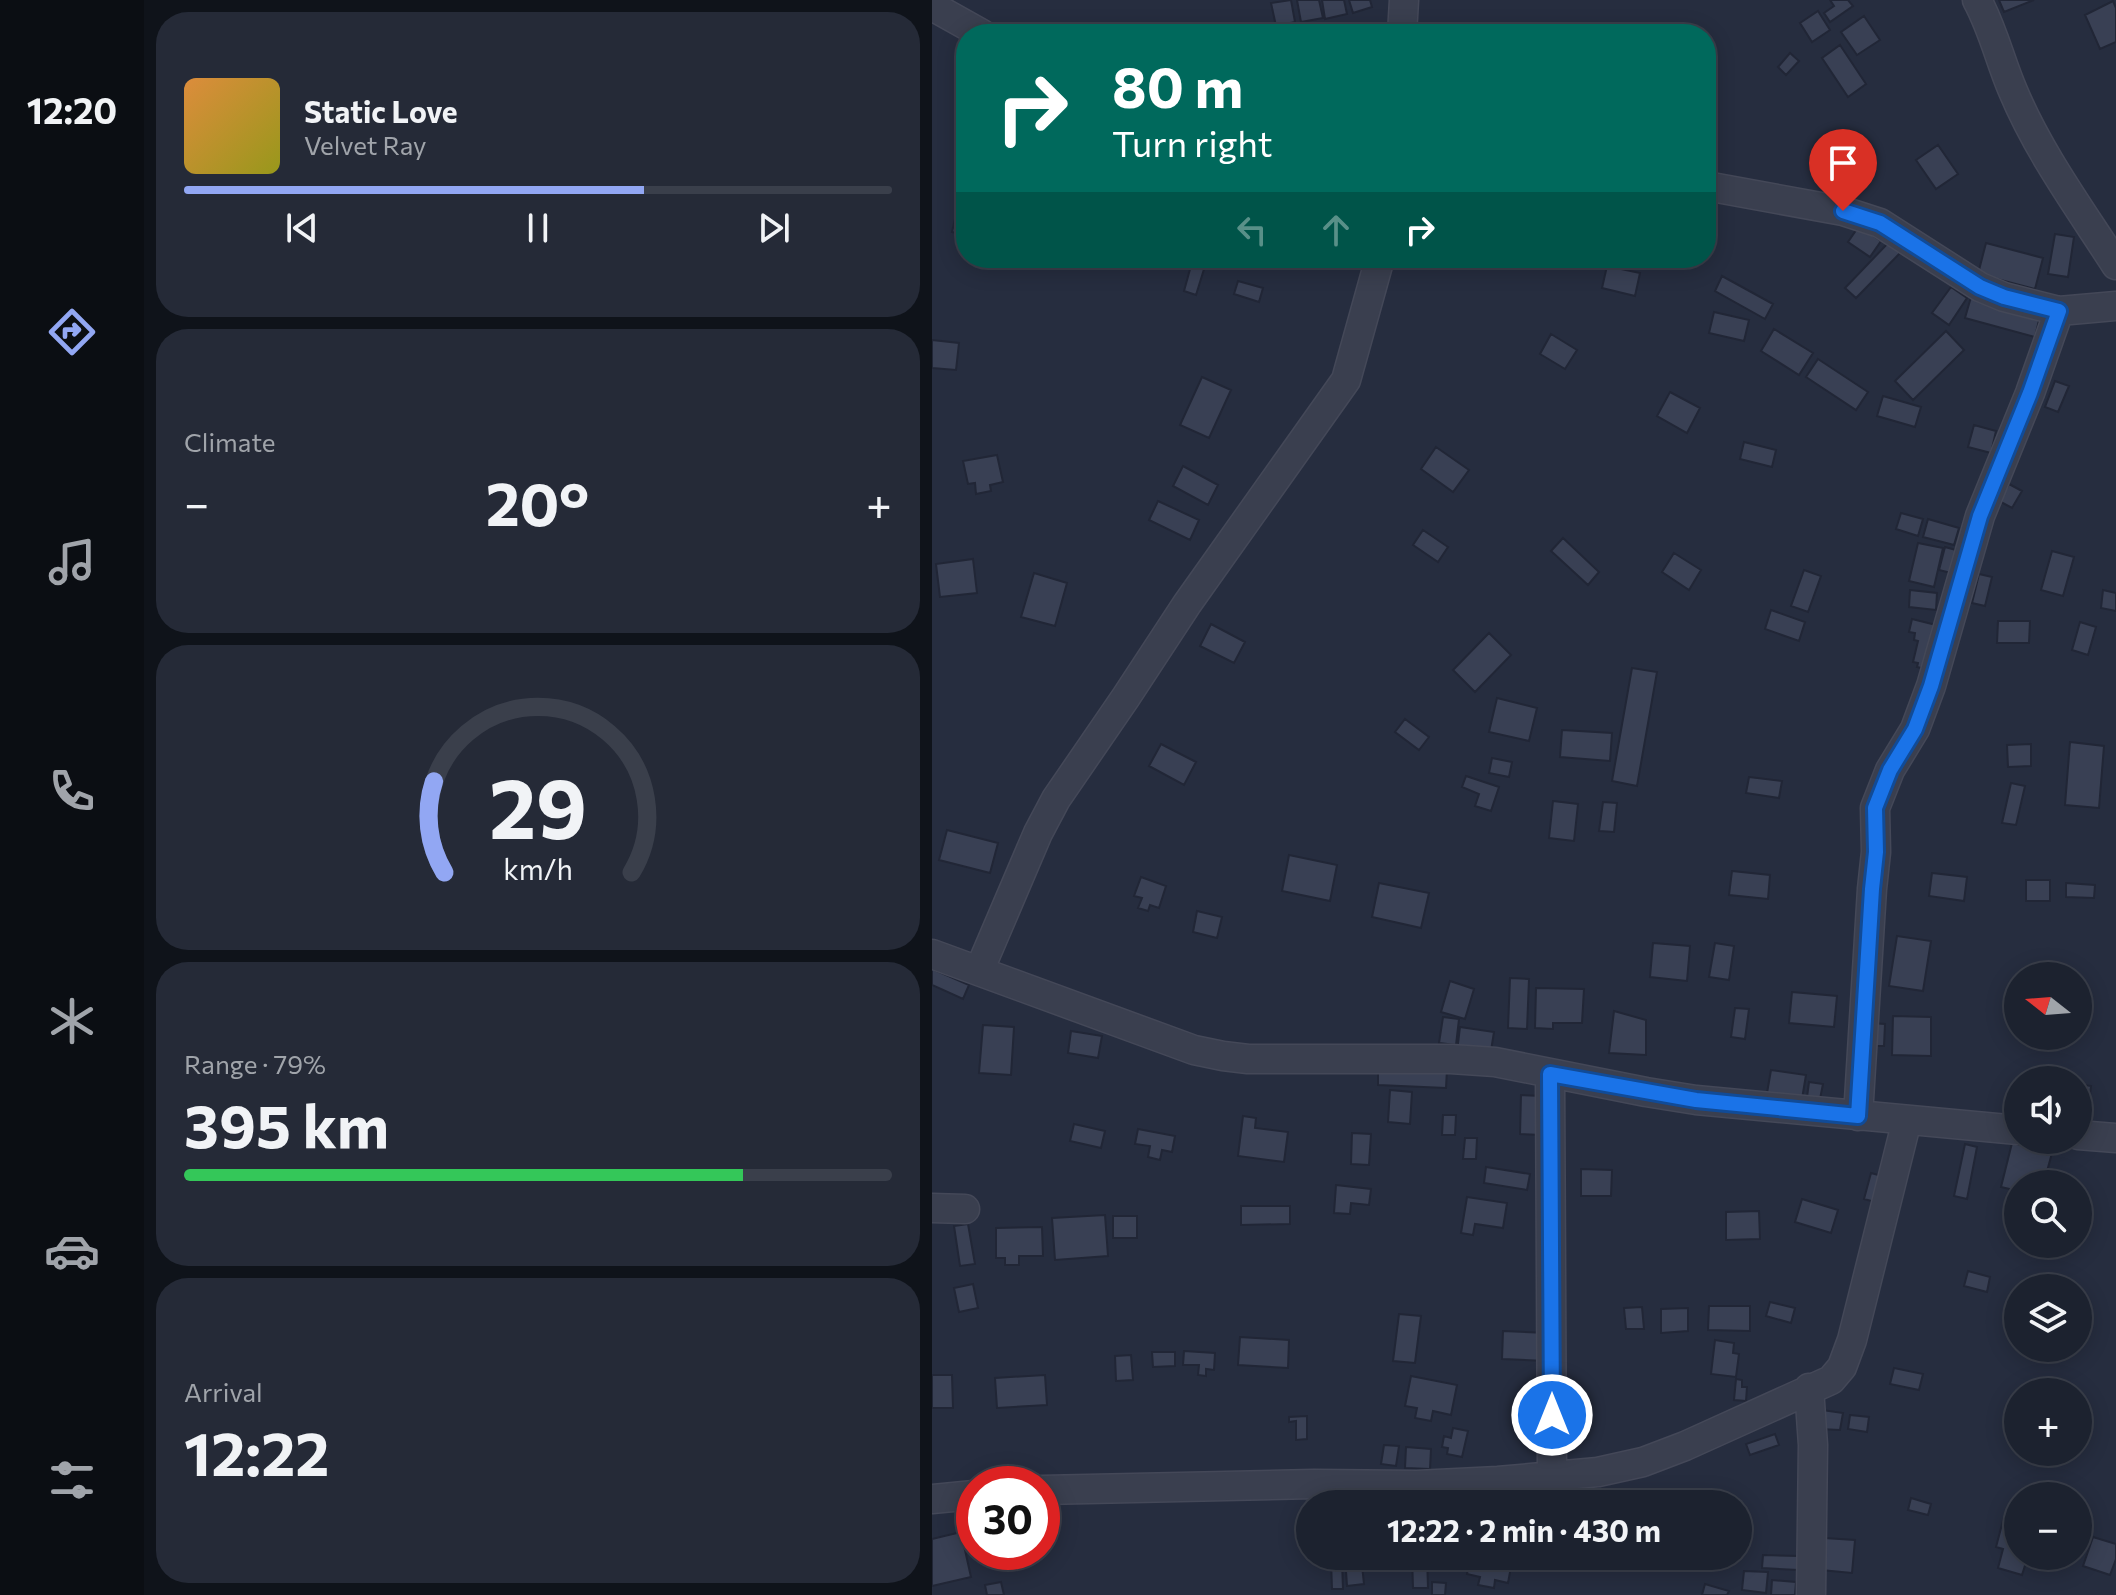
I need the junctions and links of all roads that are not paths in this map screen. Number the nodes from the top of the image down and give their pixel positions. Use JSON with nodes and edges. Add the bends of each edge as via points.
{"nodes":[{"id":1,"x":1404,"y":0,"type":"edge"},
{"id":2,"x":1977,"y":0,"type":"edge"},
{"id":3,"x":932,"y":6,"type":"edge"},
{"id":4,"x":964,"y":24,"type":"edge"},
{"id":5,"x":1403,"y":24,"type":"edge"},
{"id":6,"x":1716,"y":188,"type":"edge"},
{"id":7,"x":2116,"y":265,"type":"edge"},
{"id":8,"x":1377,"y":268,"type":"edge"},
{"id":9,"x":2116,"y":306,"type":"edge"},
{"id":10,"x":2059,"y":311,"type":"junction"},
{"id":11,"x":932,"y":954,"type":"edge"},
{"id":12,"x":979,"y":971,"type":"junction"},
{"id":13,"x":1550,"y":1074,"type":"junction"},
{"id":14,"x":1858,"y":1116,"type":"junction"},
{"id":15,"x":1907,"y":1120,"type":"junction"},
{"id":16,"x":2004,"y":1129,"type":"edge"},
{"id":17,"x":2092,"y":1136,"type":"edge"},
{"id":18,"x":2116,"y":1138,"type":"edge"},
{"id":19,"x":932,"y":1208,"type":"edge"},
{"id":20,"x":965,"y":1209,"type":"dead end"},
{"id":21,"x":1809,"y":1388,"type":"junction"},
{"id":22,"x":1552,"y":1477,"type":"junction"},
{"id":23,"x":1060,"y":1490,"type":"edge"},
{"id":24,"x":956,"y":1497,"type":"edge"},
{"id":25,"x":932,"y":1499,"type":"edge"},
{"id":26,"x":1811,"y":1595,"type":"edge"}],
"edges":[{"from":1,"to":5,"type":"street"},
{"from":2,"to":7,"type":"street","via":[[2035,138]]},
{"from":3,"to":4,"type":"street"},
{"from":6,"to":10,"type":"street","via":[[1813,204],[1880,223],[1980,287]]},
{"from":8,"to":12,"type":"street","via":[[1346,380],[1056,799]]},
{"from":9,"to":10,"type":"street"},
{"from":10,"to":14,"type":"street","via":[[1980,516],[1931,686],[1875,808]]},
{"from":11,"to":12,"type":"street"},
{"from":12,"to":13,"type":"street","via":[[1223,1056],[1451,1059]]},
{"from":13,"to":14,"type":"street","via":[[1696,1100]]},
{"from":13,"to":22,"type":"street"},
{"from":14,"to":15,"type":"street"},
{"from":15,"to":16,"type":"street"},
{"from":15,"to":21,"type":"street","via":[[1848,1355],[1831,1380]]},
{"from":17,"to":18,"type":"street"},
{"from":19,"to":20,"type":"street"},
{"from":21,"to":22,"type":"street","via":[[1643,1462]]},
{"from":21,"to":26,"type":"street"},
{"from":22,"to":23,"type":"street","via":[[1417,1485]]},
{"from":24,"to":25,"type":"street"}]}
